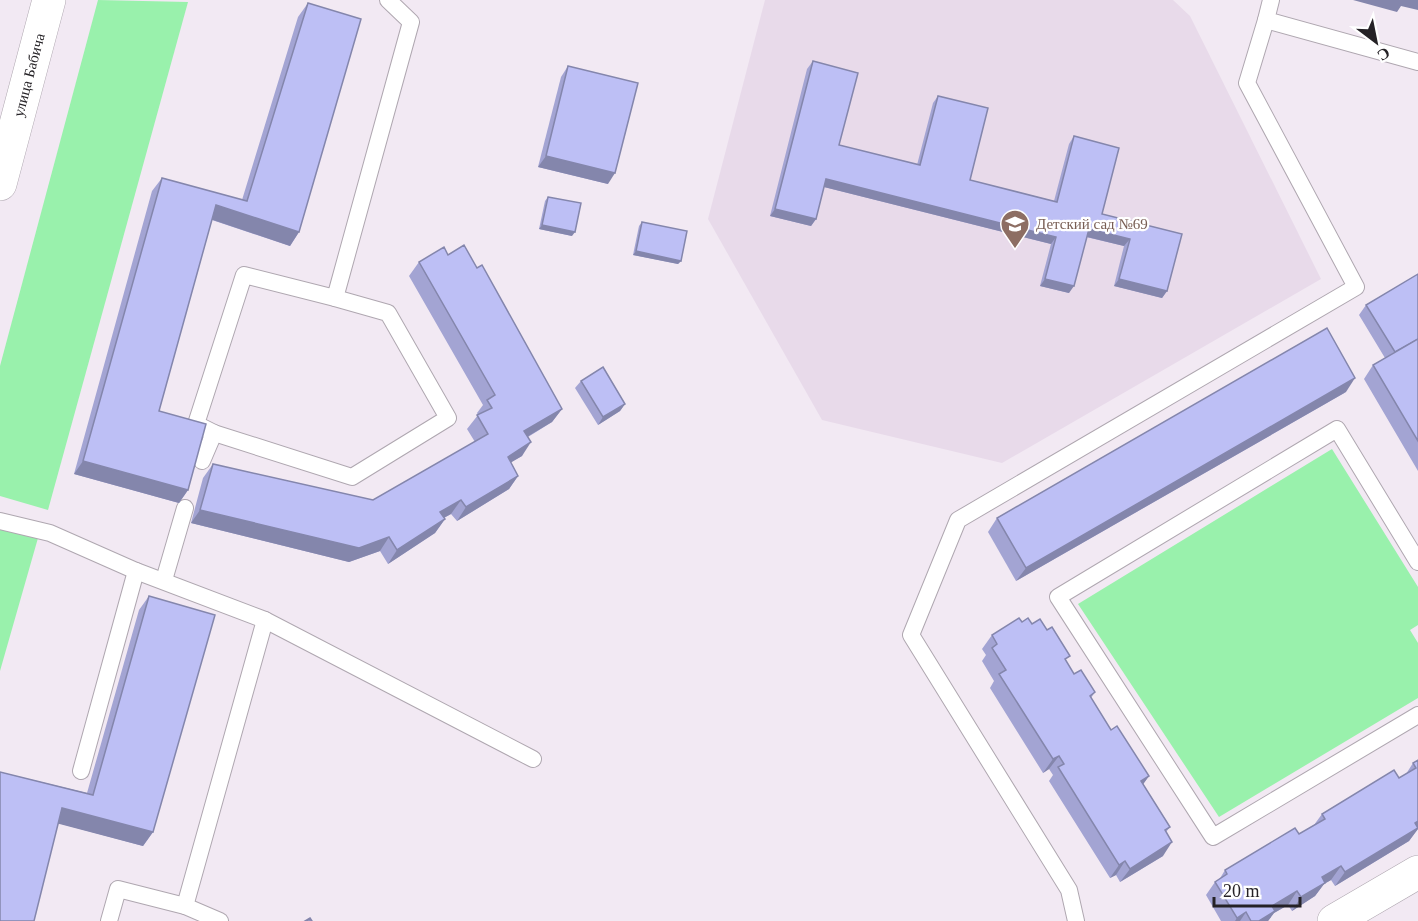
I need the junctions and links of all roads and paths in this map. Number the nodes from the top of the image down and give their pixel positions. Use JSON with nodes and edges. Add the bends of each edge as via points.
{"nodes":[{"id":1,"x":49,"y":0,"type":"edge"},
{"id":2,"x":388,"y":0,"type":"edge"},
{"id":3,"x":1271,"y":0,"type":"edge"},
{"id":4,"x":1266,"y":20,"type":"junction"},
{"id":5,"x":1418,"y":62,"type":"edge"},
{"id":6,"x":0,"y":184,"type":"edge"},
{"id":7,"x":335,"y":298,"type":"junction"},
{"id":8,"x":214,"y":433,"type":"junction"},
{"id":9,"x":202,"y":461,"type":"edge"},
{"id":10,"x":185,"y":508,"type":"edge"},
{"id":11,"x":0,"y":521,"type":"edge"},
{"id":12,"x":1418,"y":562,"type":"edge"},
{"id":13,"x":136,"y":571,"type":"junction"},
{"id":14,"x":164,"y":580,"type":"junction"},
{"id":15,"x":265,"y":620,"type":"junction"},
{"id":16,"x":1418,"y":715,"type":"edge"},
{"id":17,"x":532,"y":759,"type":"dead end"},
{"id":18,"x":81,"y":771,"type":"dead end"},
{"id":19,"x":1418,"y":872,"type":"edge"},
{"id":20,"x":185,"y":906,"type":"junction"},
{"id":21,"x":109,"y":921,"type":"edge"},
{"id":22,"x":220,"y":921,"type":"edge"},
{"id":23,"x":1076,"y":921,"type":"edge"},
{"id":24,"x":1334,"y":921,"type":"edge"}],
"edges":[{"from":1,"to":6,"type":"street","name":"улица Бабича"},
{"from":2,"to":7,"type":"lane","via":[[411,22]]},
{"from":3,"to":4,"type":"lane"},
{"from":4,"to":5,"type":"lane"},
{"from":4,"to":23,"type":"lane","via":[[1247,83],[1356,287],[958,520],[911,635],[1069,890]]},
{"from":7,"to":8,"type":"lane","via":[[244,275],[195,424]]},
{"from":7,"to":8,"type":"lane","via":[[388,312],[448,418],[352,477]]},
{"from":8,"to":9,"type":"lane"},
{"from":10,"to":14,"type":"lane"},
{"from":11,"to":13,"type":"lane","via":[[50,533]]},
{"from":12,"to":16,"type":"lane","via":[[1336,429],[1058,597],[1213,837]]},
{"from":13,"to":14,"type":"lane"},
{"from":13,"to":18,"type":"lane"},
{"from":14,"to":15,"type":"lane"},
{"from":15,"to":17,"type":"lane"},
{"from":15,"to":20,"type":"lane"},
{"from":19,"to":24,"type":"street"},
{"from":20,"to":21,"type":"lane","via":[[118,889]]},
{"from":20,"to":22,"type":"lane"}]}
